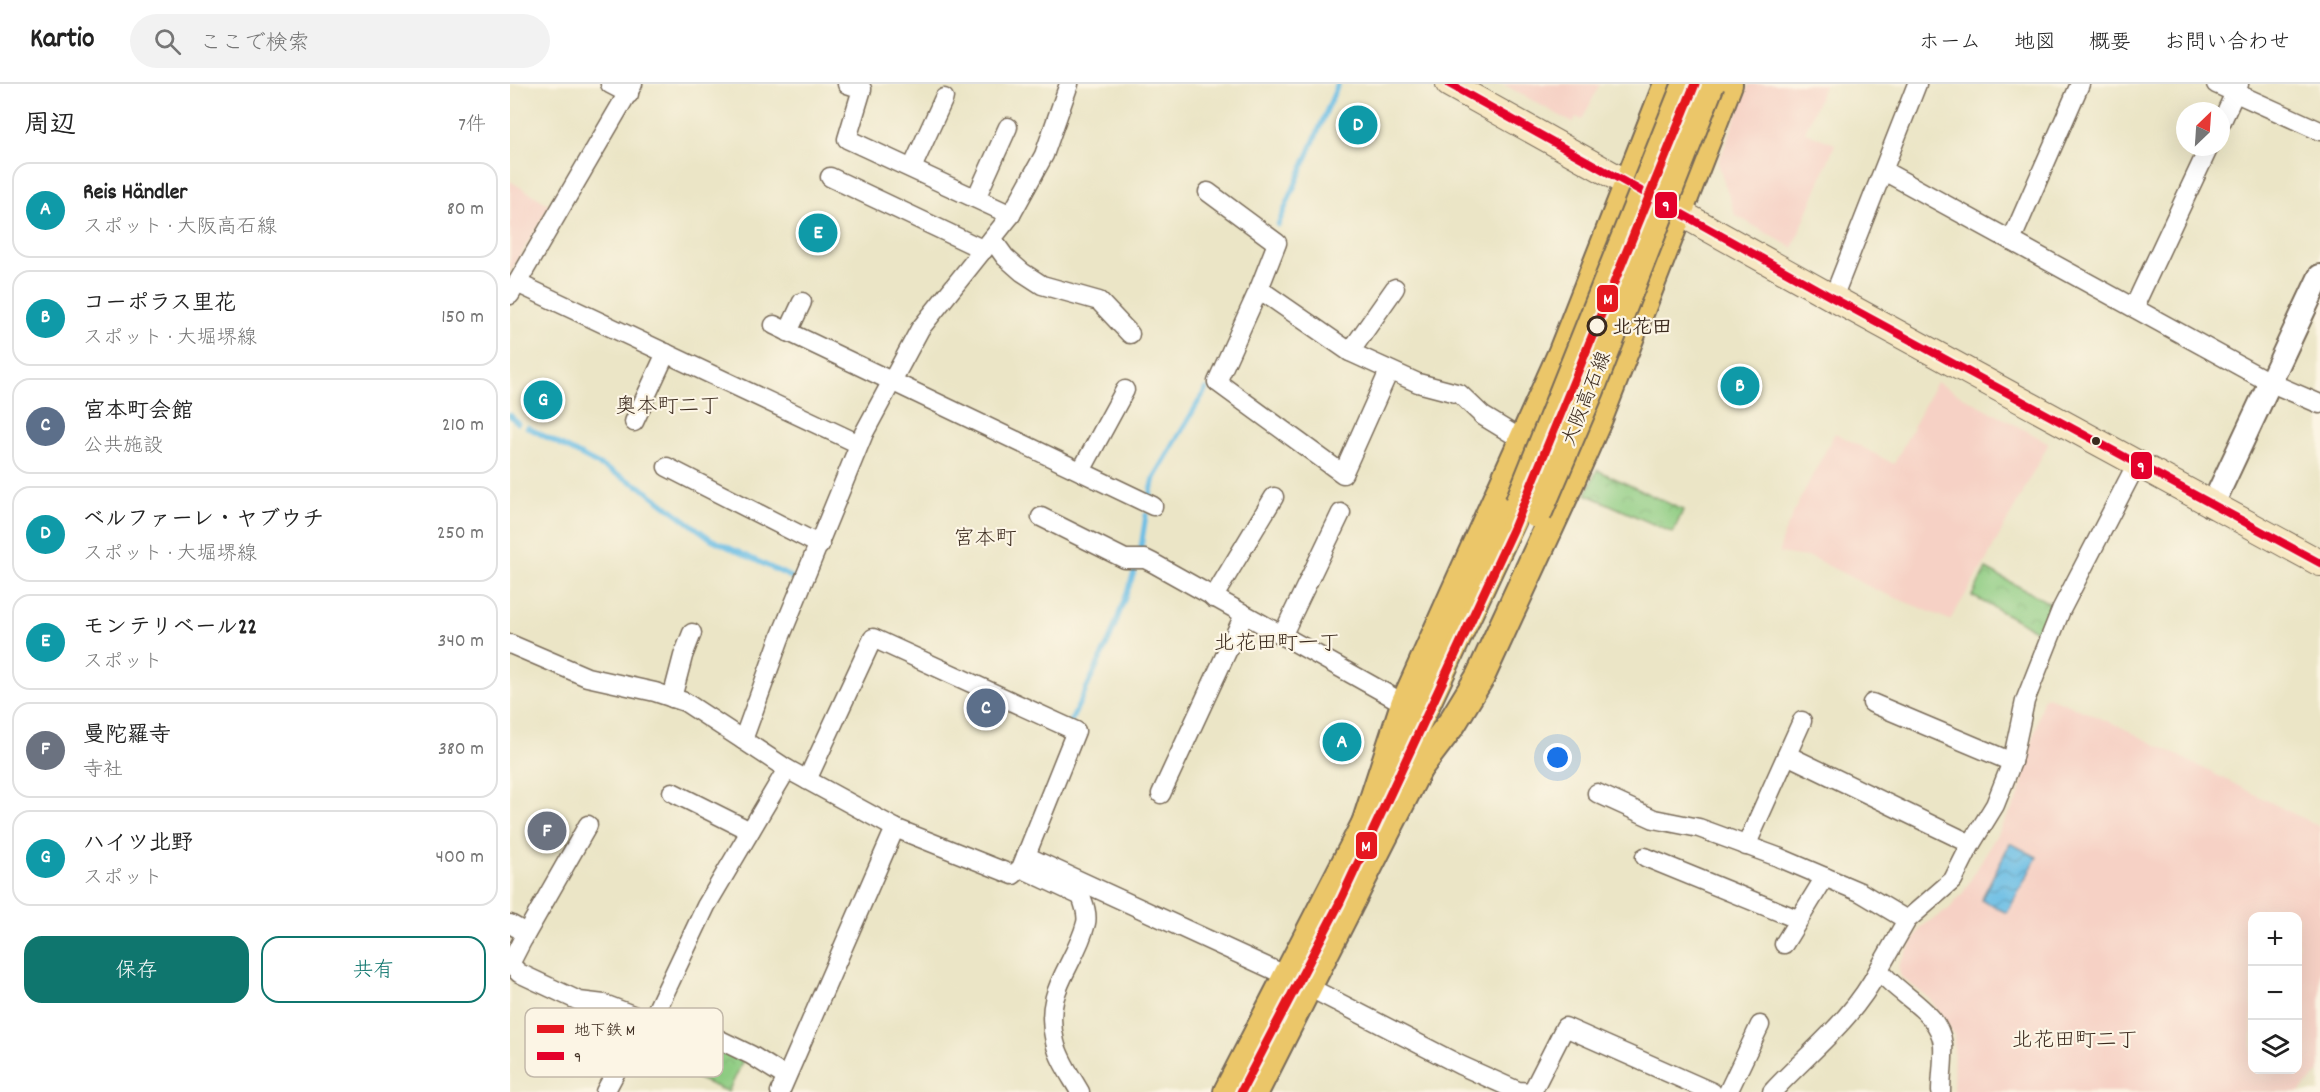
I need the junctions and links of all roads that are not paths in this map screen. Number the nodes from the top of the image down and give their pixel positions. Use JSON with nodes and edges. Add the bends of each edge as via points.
{"nodes":[{"id":1,"x":610,"y":84,"type":"edge"},
{"id":2,"x":847,"y":84,"type":"edge"},
{"id":3,"x":1069,"y":84,"type":"edge"},
{"id":4,"x":1449,"y":84,"type":"edge"},
{"id":5,"x":1668,"y":84,"type":"edge"},
{"id":6,"x":1687,"y":84,"type":"edge"},
{"id":7,"x":1710,"y":84,"type":"edge"},
{"id":8,"x":1728,"y":84,"type":"edge"},
{"id":9,"x":1917,"y":84,"type":"edge"},
{"id":10,"x":2080,"y":84,"type":"edge"},
{"id":11,"x":2216,"y":84,"type":"edge"},
{"id":12,"x":2237,"y":88,"type":"edge"},
{"id":13,"x":631,"y":89,"type":"edge"},
{"id":14,"x":944,"y":98,"type":"dead end"},
{"id":15,"x":2230,"y":103,"type":"edge"},
{"id":16,"x":1008,"y":127,"type":"dead end"},
{"id":17,"x":2320,"y":130,"type":"edge"},
{"id":18,"x":2205,"y":156,"type":"edge"},
{"id":19,"x":912,"y":168,"type":"junction"},
{"id":20,"x":1884,"y":171,"type":"junction"},
{"id":21,"x":830,"y":177,"type":"dead end"},
{"id":22,"x":1629,"y":183,"type":"junction"},
{"id":23,"x":1208,"y":192,"type":"dead end"},
{"id":24,"x":976,"y":198,"type":"junction"},
{"id":25,"x":1678,"y":212,"type":"junction"},
{"id":26,"x":1011,"y":215,"type":"junction"},
{"id":27,"x":2011,"y":241,"type":"junction"},
{"id":28,"x":988,"y":245,"type":"junction"},
{"id":29,"x":2320,"y":276,"type":"edge"},
{"id":30,"x":1395,"y":288,"type":"dead end"},
{"id":31,"x":514,"y":289,"type":"edge"},
{"id":32,"x":1259,"y":289,"type":"junction"},
{"id":33,"x":1833,"y":298,"type":"junction"},
{"id":34,"x":802,"y":302,"type":"dead end"},
{"id":35,"x":2134,"y":307,"type":"junction"},
{"id":36,"x":1130,"y":334,"type":"dead end"},
{"id":37,"x":1350,"y":352,"type":"junction"},
{"id":38,"x":666,"y":353,"type":"junction"},
{"id":39,"x":1389,"y":371,"type":"junction"},
{"id":40,"x":890,"y":380,"type":"junction"},
{"id":41,"x":2270,"y":382,"type":"junction"},
{"id":42,"x":1125,"y":390,"type":"dead end"},
{"id":43,"x":2320,"y":404,"type":"edge"},
{"id":44,"x":634,"y":422,"type":"dead end"},
{"id":45,"x":1524,"y":441,"type":"junction"},
{"id":46,"x":859,"y":444,"type":"junction"},
{"id":47,"x":2136,"y":465,"type":"junction"},
{"id":48,"x":667,"y":467,"type":"dead end"},
{"id":49,"x":1081,"y":471,"type":"junction"},
{"id":50,"x":1274,"y":497,"type":"dead end"},
{"id":51,"x":1152,"y":506,"type":"dead end"},
{"id":52,"x":2212,"y":506,"type":"junction"},
{"id":53,"x":1528,"y":509,"type":"junction"},
{"id":54,"x":1341,"y":513,"type":"dead end"},
{"id":55,"x":1041,"y":518,"type":"dead end"},
{"id":56,"x":820,"y":545,"type":"junction"},
{"id":57,"x":2320,"y":563,"type":"edge"},
{"id":58,"x":1213,"y":598,"type":"junction"},
{"id":59,"x":1244,"y":615,"type":"junction"},
{"id":60,"x":692,"y":633,"type":"dead end"},
{"id":61,"x":1282,"y":636,"type":"junction"},
{"id":62,"x":510,"y":644,"type":"edge"},
{"id":63,"x":672,"y":698,"type":"junction"},
{"id":64,"x":1872,"y":703,"type":"dead end"},
{"id":65,"x":1405,"y":704,"type":"junction"},
{"id":66,"x":1802,"y":721,"type":"dead end"},
{"id":67,"x":743,"y":740,"type":"junction"},
{"id":68,"x":1787,"y":755,"type":"junction"},
{"id":69,"x":2012,"y":762,"type":"junction"},
{"id":70,"x":787,"y":769,"type":"junction"},
{"id":71,"x":1417,"y":770,"type":"junction"},
{"id":72,"x":807,"y":780,"type":"junction"},
{"id":73,"x":672,"y":792,"type":"dead end"},
{"id":74,"x":1596,"y":793,"type":"dead end"},
{"id":75,"x":1161,"y":794,"type":"dead end"},
{"id":76,"x":588,"y":825,"type":"dead end"},
{"id":77,"x":896,"y":828,"type":"junction"},
{"id":78,"x":1364,"y":830,"type":"junction"},
{"id":79,"x":750,"y":831,"type":"junction"},
{"id":80,"x":1971,"y":844,"type":"junction"},
{"id":81,"x":1746,"y":846,"type":"junction"},
{"id":82,"x":1645,"y":857,"type":"dead end"},
{"id":83,"x":1023,"y":862,"type":"junction"},
{"id":84,"x":1825,"y":878,"type":"junction"},
{"id":85,"x":1797,"y":919,"type":"junction"},
{"id":86,"x":1907,"y":920,"type":"junction"},
{"id":87,"x":510,"y":924,"type":"edge"},
{"id":88,"x":523,"y":939,"type":"junction"},
{"id":89,"x":1784,"y":944,"type":"dead end"},
{"id":90,"x":1879,"y":969,"type":"junction"},
{"id":91,"x":1297,"y":981,"type":"junction"},
{"id":92,"x":615,"y":1008,"type":"edge"},
{"id":93,"x":654,"y":1008,"type":"edge"},
{"id":94,"x":1760,"y":1025,"type":"dead end"},
{"id":95,"x":723,"y":1041,"type":"edge"},
{"id":96,"x":614,"y":1077,"type":"edge"},
{"id":97,"x":783,"y":1085,"type":"edge"},
{"id":98,"x":1691,"y":1088,"type":"edge"},
{"id":99,"x":1518,"y":1091,"type":"edge"},
{"id":100,"x":605,"y":1092,"type":"edge"},
{"id":101,"x":1080,"y":1092,"type":"edge"},
{"id":102,"x":1228,"y":1092,"type":"edge"},
{"id":103,"x":1254,"y":1092,"type":"edge"},
{"id":104,"x":1712,"y":1092,"type":"edge"},
{"id":105,"x":1728,"y":1092,"type":"edge"},
{"id":106,"x":1772,"y":1092,"type":"edge"},
{"id":107,"x":1941,"y":1092,"type":"edge"}],
"edges":[{"from":1,"to":13,"type":"street"},
{"from":2,"to":19,"type":"street","via":[[862,89],[847,139]]},
{"from":3,"to":26,"type":"street","via":[[1044,155]]},
{"from":4,"to":22,"type":"main road"},
{"from":5,"to":22,"type":"main road"},
{"from":6,"to":53,"type":"main road","name":"大阪高石線","bridge":true},
{"from":7,"to":53,"type":"main road","name":"大阪高石線","bridge":true,"via":[[1590,390]]},
{"from":8,"to":25,"type":"main road"},
{"from":9,"to":20,"type":"street"},
{"from":10,"to":27,"type":"street"},
{"from":11,"to":12,"type":"street"},
{"from":12,"to":15,"type":"street"},
{"from":12,"to":17,"type":"street"},
{"from":13,"to":31,"type":"street"},
{"from":14,"to":19,"type":"street"},
{"from":16,"to":24,"type":"street"},
{"from":18,"to":35,"type":"street"},
{"from":19,"to":24,"type":"street"},
{"from":20,"to":27,"type":"street"},
{"from":20,"to":33,"type":"street"},
{"from":21,"to":28,"type":"street"},
{"from":22,"to":25,"type":"main road"},
{"from":22,"to":45,"type":"main road"},
{"from":23,"to":32,"type":"street","via":[[1277,243]]},
{"from":24,"to":26,"type":"street"},
{"from":25,"to":33,"type":"main road"},
{"from":25,"to":71,"type":"main road","via":[[1599,416],[1484,669],[1452,723]]},
{"from":26,"to":28,"type":"street"},
{"from":27,"to":35,"type":"street"},
{"from":28,"to":36,"type":"street","via":[[1042,285],[1099,301]]},
{"from":28,"to":40,"type":"street","via":[[920,329]]},
{"from":29,"to":41,"type":"street"},
{"from":30,"to":37,"type":"street"},
{"from":31,"to":38,"type":"street"},
{"from":32,"to":37,"type":"street"},
{"from":32,"to":39,"type":"street","via":[[1217,382],[1342,474]]},
{"from":33,"to":47,"type":"main road"},
{"from":34,"to":40,"type":"street","via":[[781,328]]},
{"from":35,"to":41,"type":"street"},
{"from":37,"to":39,"type":"street"},
{"from":38,"to":44,"type":"street"},
{"from":38,"to":46,"type":"street"},
{"from":39,"to":45,"type":"street","via":[[1460,394],[1483,416]]},
{"from":40,"to":46,"type":"street"},
{"from":40,"to":49,"type":"street"},
{"from":41,"to":43,"type":"street"},
{"from":41,"to":52,"type":"street"},
{"from":42,"to":49,"type":"street"},
{"from":45,"to":65,"type":"main road"},
{"from":46,"to":56,"type":"street"},
{"from":47,"to":52,"type":"main road"},
{"from":47,"to":69,"type":"street","via":[[2061,610],[2025,701]]},
{"from":48,"to":56,"type":"street"},
{"from":49,"to":51,"type":"street"},
{"from":50,"to":58,"type":"street"},
{"from":52,"to":57,"type":"main road"},
{"from":53,"to":71,"type":"main road","name":"大阪高石線"},
{"from":53,"to":78,"type":"main road","name":"大阪高石線"},
{"from":54,"to":61,"type":"street"},
{"from":55,"to":58,"type":"street","via":[[1125,559],[1144,559]]},
{"from":56,"to":67,"type":"street","via":[[780,638]]},
{"from":58,"to":59,"type":"street"},
{"from":59,"to":61,"type":"street"},
{"from":59,"to":75,"type":"street"},
{"from":60,"to":63,"type":"street"},
{"from":61,"to":65,"type":"street"},
{"from":62,"to":63,"type":"street","via":[[587,677]]},
{"from":63,"to":67,"type":"street","via":[[685,702]]},
{"from":64,"to":69,"type":"street"},
{"from":65,"to":78,"type":"main road"},
{"from":66,"to":68,"type":"street"},
{"from":67,"to":70,"type":"street"},
{"from":68,"to":80,"type":"street"},
{"from":68,"to":81,"type":"street"},
{"from":69,"to":80,"type":"street","via":[[1995,805]]},
{"from":70,"to":72,"type":"street"},
{"from":70,"to":79,"type":"street"},
{"from":71,"to":91,"type":"main road","name":"大阪高石線"},
{"from":72,"to":77,"type":"street"},
{"from":72,"to":83,"type":"street","via":[[873,638],[1076,731]]},
{"from":73,"to":79,"type":"street"},
{"from":74,"to":81,"type":"street","via":[[1654,819],[1699,828]]},
{"from":76,"to":88,"type":"street"},
{"from":77,"to":83,"type":"street","via":[[1013,875]]},
{"from":77,"to":97,"type":"street"},
{"from":78,"to":91,"type":"main road","name":"大阪高石線"},
{"from":79,"to":93,"type":"street"},
{"from":80,"to":86,"type":"street","via":[[1953,880]]},
{"from":81,"to":84,"type":"street"},
{"from":82,"to":85,"type":"street"},
{"from":83,"to":91,"type":"street"},
{"from":83,"to":101,"type":"street","via":[[1081,896],[1085,908],[1086,922],[1055,992],[1052,1026],[1058,1055]]},
{"from":84,"to":85,"type":"street"},
{"from":84,"to":86,"type":"street","via":[[1860,892]]},
{"from":85,"to":89,"type":"street"},
{"from":86,"to":90,"type":"street"},
{"from":87,"to":88,"type":"street","via":[[526,933]]},
{"from":88,"to":92,"type":"street","via":[[510,964],[519,973],[579,1001]]},
{"from":90,"to":106,"type":"street","via":[[1866,994],[1842,1024]]},
{"from":90,"to":107,"type":"street","via":[[1887,981],[1928,1013],[1943,1043]]},
{"from":91,"to":99,"type":"street"},
{"from":91,"to":102,"type":"main road","name":"大阪高石線"},
{"from":91,"to":103,"type":"main road","name":"大阪高石線"},
{"from":94,"to":105,"type":"street"},
{"from":95,"to":97,"type":"street","via":[[751,1055]]},
{"from":96,"to":100,"type":"street"},
{"from":98,"to":99,"type":"street","via":[[1565,1027],[1532,1092]]},
{"from":98,"to":104,"type":"street"}]}
